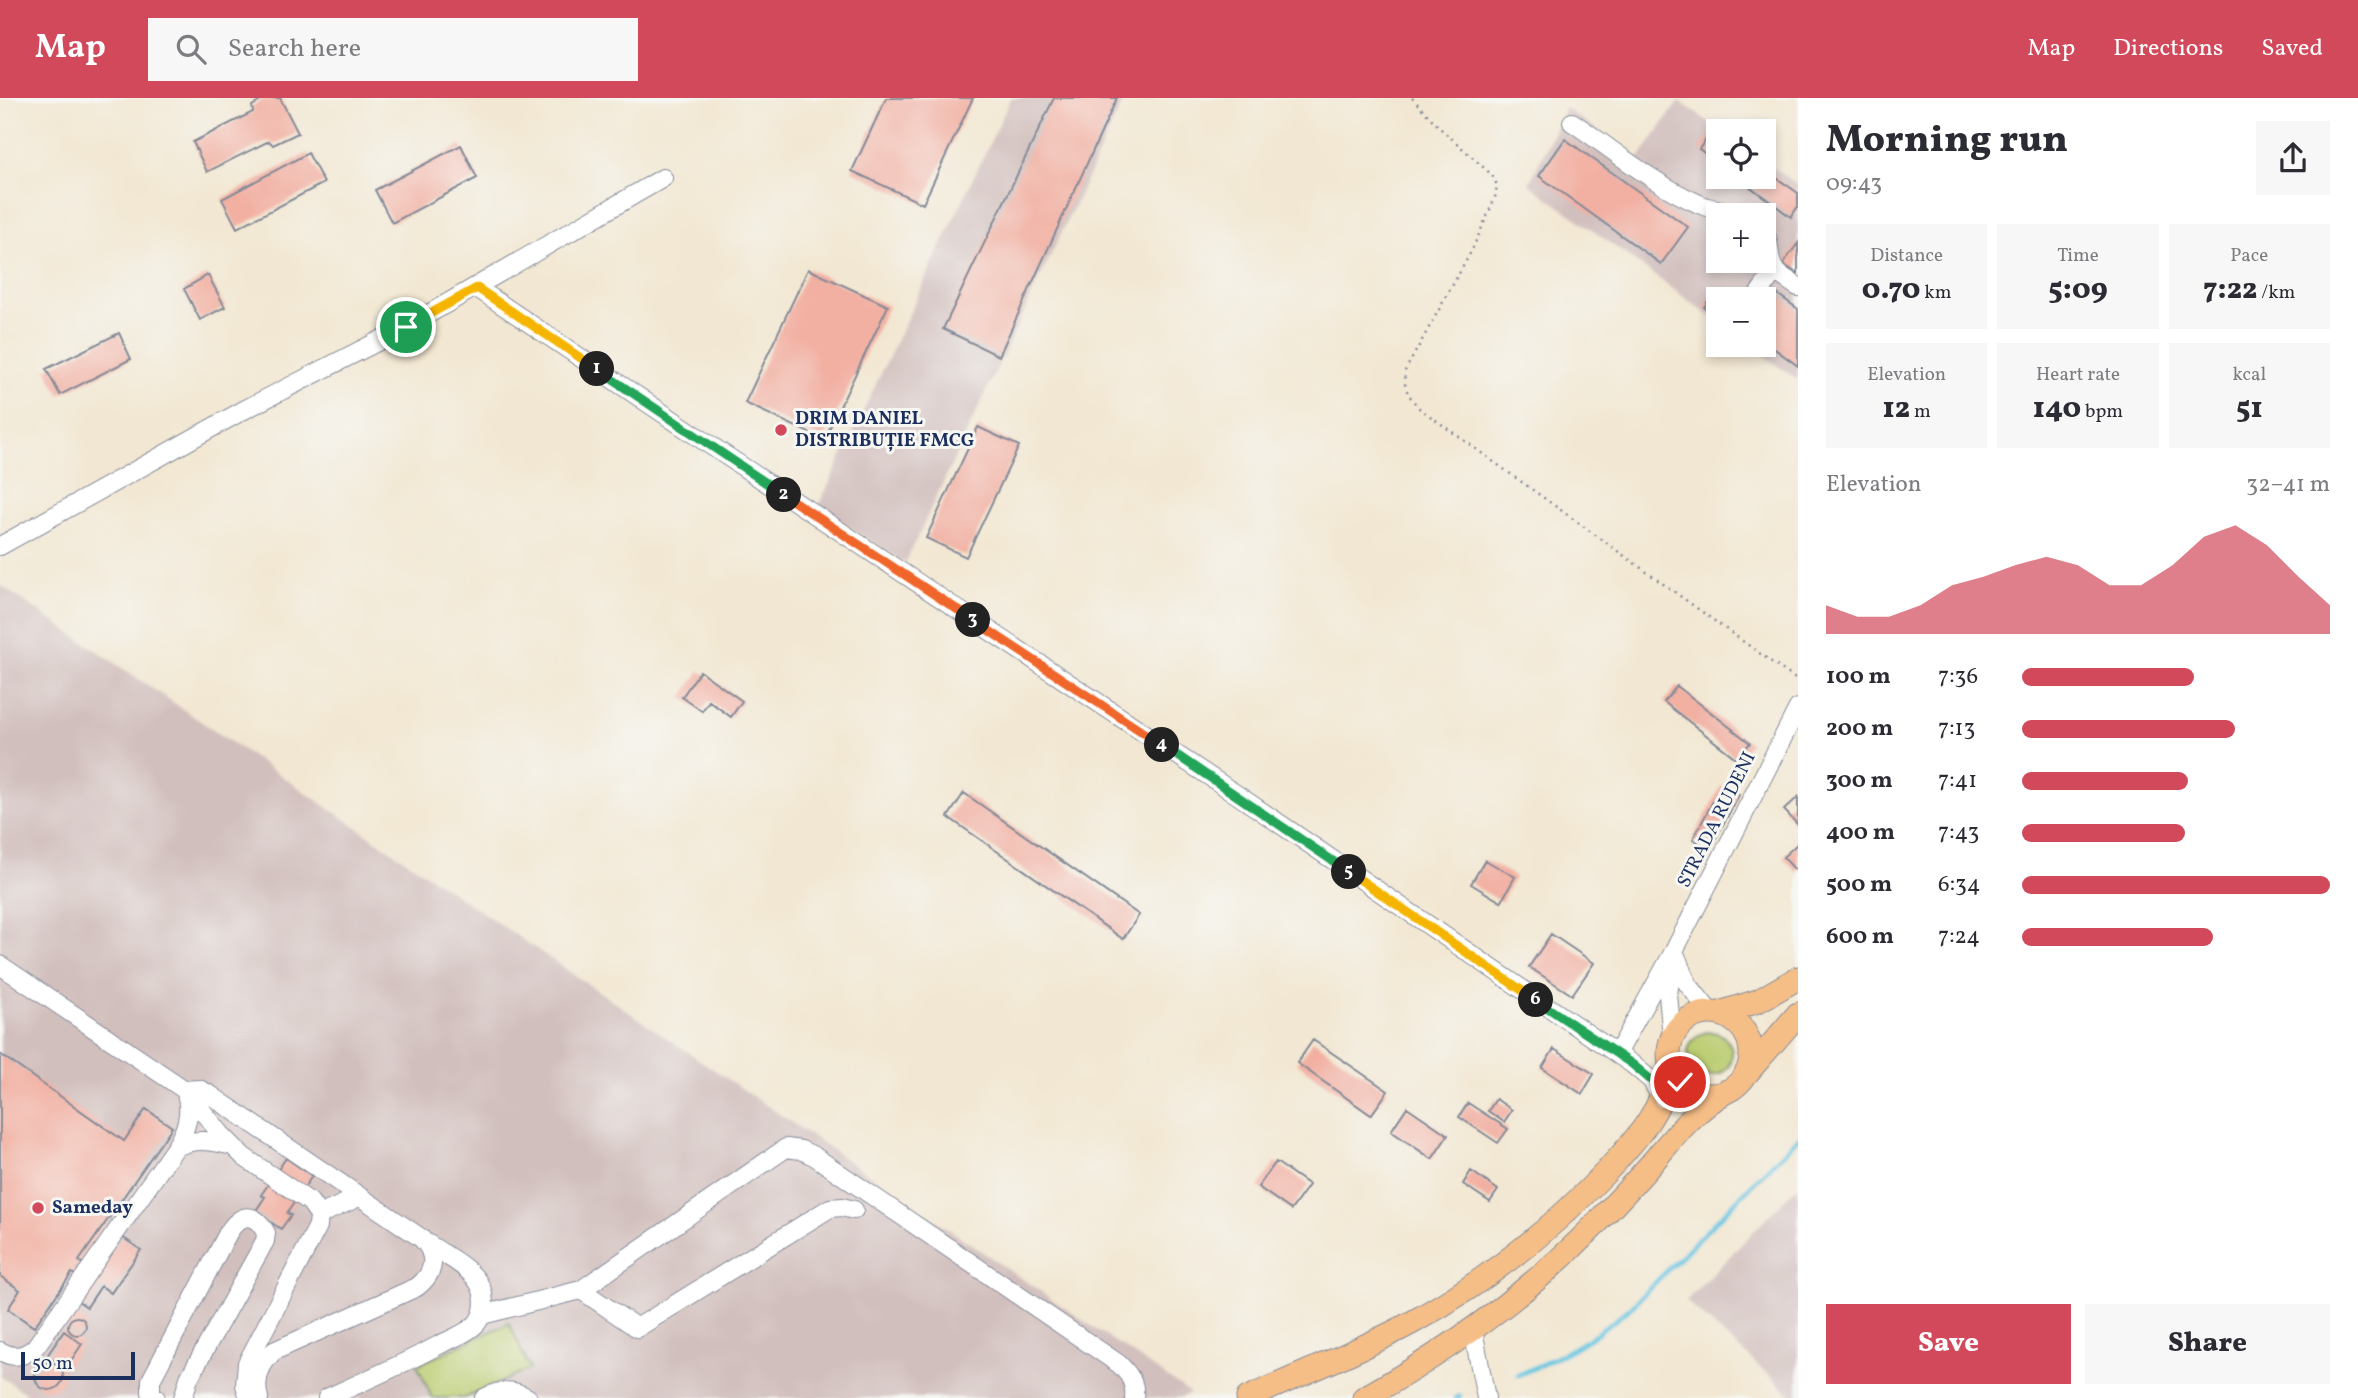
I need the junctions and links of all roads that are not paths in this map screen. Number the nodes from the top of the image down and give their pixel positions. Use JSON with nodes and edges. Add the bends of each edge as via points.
{"nodes":[{"id":1,"x":1572,"y":122,"type":"dead end"},
{"id":2,"x":663,"y":178,"type":"dead end"},
{"id":3,"x":1706,"y":206,"type":"edge"},
{"id":4,"x":1776,"y":271,"type":"edge"},
{"id":5,"x":1798,"y":287,"type":"edge"},
{"id":6,"x":477,"y":288,"type":"junction"},
{"id":7,"x":0,"y":546,"type":"edge"},
{"id":8,"x":1798,"y":708,"type":"edge"},
{"id":9,"x":1674,"y":951,"type":"junction"},
{"id":10,"x":0,"y":965,"type":"edge"},
{"id":11,"x":1798,"y":978,"type":"edge"},
{"id":12,"x":1715,"y":1013,"type":"junction"},
{"id":13,"x":1798,"y":1014,"type":"edge"},
{"id":14,"x":1672,"y":1037,"type":"junction"},
{"id":15,"x":1617,"y":1054,"type":"junction"},
{"id":16,"x":1670,"y":1065,"type":"junction"},
{"id":17,"x":1745,"y":1075,"type":"junction"},
{"id":18,"x":185,"y":1090,"type":"junction"},
{"id":19,"x":1727,"y":1091,"type":"junction"},
{"id":20,"x":1662,"y":1100,"type":"junction"},
{"id":21,"x":233,"y":1146,"type":"junction"},
{"id":22,"x":175,"y":1148,"type":"junction"},
{"id":23,"x":359,"y":1196,"type":"junction"},
{"id":24,"x":854,"y":1210,"type":"dead end"},
{"id":25,"x":319,"y":1215,"type":"junction"},
{"id":26,"x":421,"y":1238,"type":"junction"},
{"id":27,"x":581,"y":1290,"type":"junction"},
{"id":28,"x":482,"y":1315,"type":"junction"},
{"id":29,"x":1473,"y":1330,"type":"junction"},
{"id":30,"x":0,"y":1351,"type":"edge"},
{"id":31,"x":156,"y":1398,"type":"edge"},
{"id":32,"x":183,"y":1398,"type":"edge"},
{"id":33,"x":249,"y":1398,"type":"edge"},
{"id":34,"x":258,"y":1398,"type":"edge"},
{"id":35,"x":327,"y":1398,"type":"edge"},
{"id":36,"x":484,"y":1398,"type":"edge"},
{"id":37,"x":528,"y":1398,"type":"edge"},
{"id":38,"x":1134,"y":1398,"type":"edge"},
{"id":39,"x":1248,"y":1398,"type":"edge"},
{"id":40,"x":1364,"y":1398,"type":"edge"},
{"id":41,"x":1486,"y":1398,"type":"edge"}],
"edges":[{"from":1,"to":3,"type":"street","via":[[1677,194]]},
{"from":2,"to":6,"type":"street"},
{"from":4,"to":5,"type":"street"},
{"from":6,"to":7,"type":"street"},
{"from":6,"to":15,"type":"street"},
{"from":8,"to":9,"type":"street","name":"STRADA RUDENI"},
{"from":9,"to":12,"type":"street","via":[[1687,983]]},
{"from":9,"to":14,"type":"street","via":[[1668,995]]},
{"from":9,"to":15,"type":"street","name":"STRADA RUDENI"},
{"from":10,"to":18,"type":"street"},
{"from":11,"to":12,"type":"main road","via":[[1758,1001]]},
{"from":12,"to":14,"type":"main road","via":[[1692,1016]]},
{"from":12,"to":17,"type":"main road","via":[[1735,1021],[1746,1034],[1751,1059]]},
{"from":13,"to":17,"type":"main road"},
{"from":14,"to":16,"type":"main road"},
{"from":15,"to":20,"type":"street","via":[[1652,1081]]},
{"from":16,"to":19,"type":"main road","via":[[1688,1089],[1707,1095]]},
{"from":16,"to":20,"type":"main road"},
{"from":17,"to":19,"type":"main road"},
{"from":18,"to":21,"type":"street"},
{"from":18,"to":22,"type":"street","via":[[189,1116]]},
{"from":18,"to":23,"type":"street","via":[[209,1094]]},
{"from":19,"to":29,"type":"main road","via":[[1693,1117],[1570,1250]]},
{"from":20,"to":39,"type":"main road","via":[[1635,1140],[1587,1192],[1504,1264],[1410,1323]]},
{"from":21,"to":22,"type":"street","via":[[203,1141]]},
{"from":21,"to":25,"type":"street","via":[[310,1202]]},
{"from":22,"to":30,"type":"street","via":[[36,1346],[21,1356]]},
{"from":23,"to":25,"type":"street"},
{"from":23,"to":26,"type":"street"},
{"from":24,"to":27,"type":"street","via":[[830,1208],[637,1328]]},
{"from":25,"to":33,"type":"street","via":[[318,1226],[250,1356],[244,1378]]},
{"from":26,"to":28,"type":"street","via":[[476,1279],[484,1297]]},
{"from":26,"to":34,"type":"street","via":[[433,1257],[426,1279],[412,1290],[274,1351],[258,1377]]},
{"from":27,"to":28,"type":"street"},
{"from":27,"to":38,"type":"street","via":[[786,1148],[801,1150],[1119,1364],[1131,1377]]},
{"from":28,"to":35,"type":"street","via":[[467,1331]]},
{"from":29,"to":40,"type":"main road"},
{"from":29,"to":41,"type":"street"},
{"from":31,"to":32,"type":"street","via":[[150,1380],[228,1233],[239,1219],[255,1219],[267,1233],[265,1241],[189,1378]]},
{"from":36,"to":37,"type":"street","via":[[510,1390]]}]}
